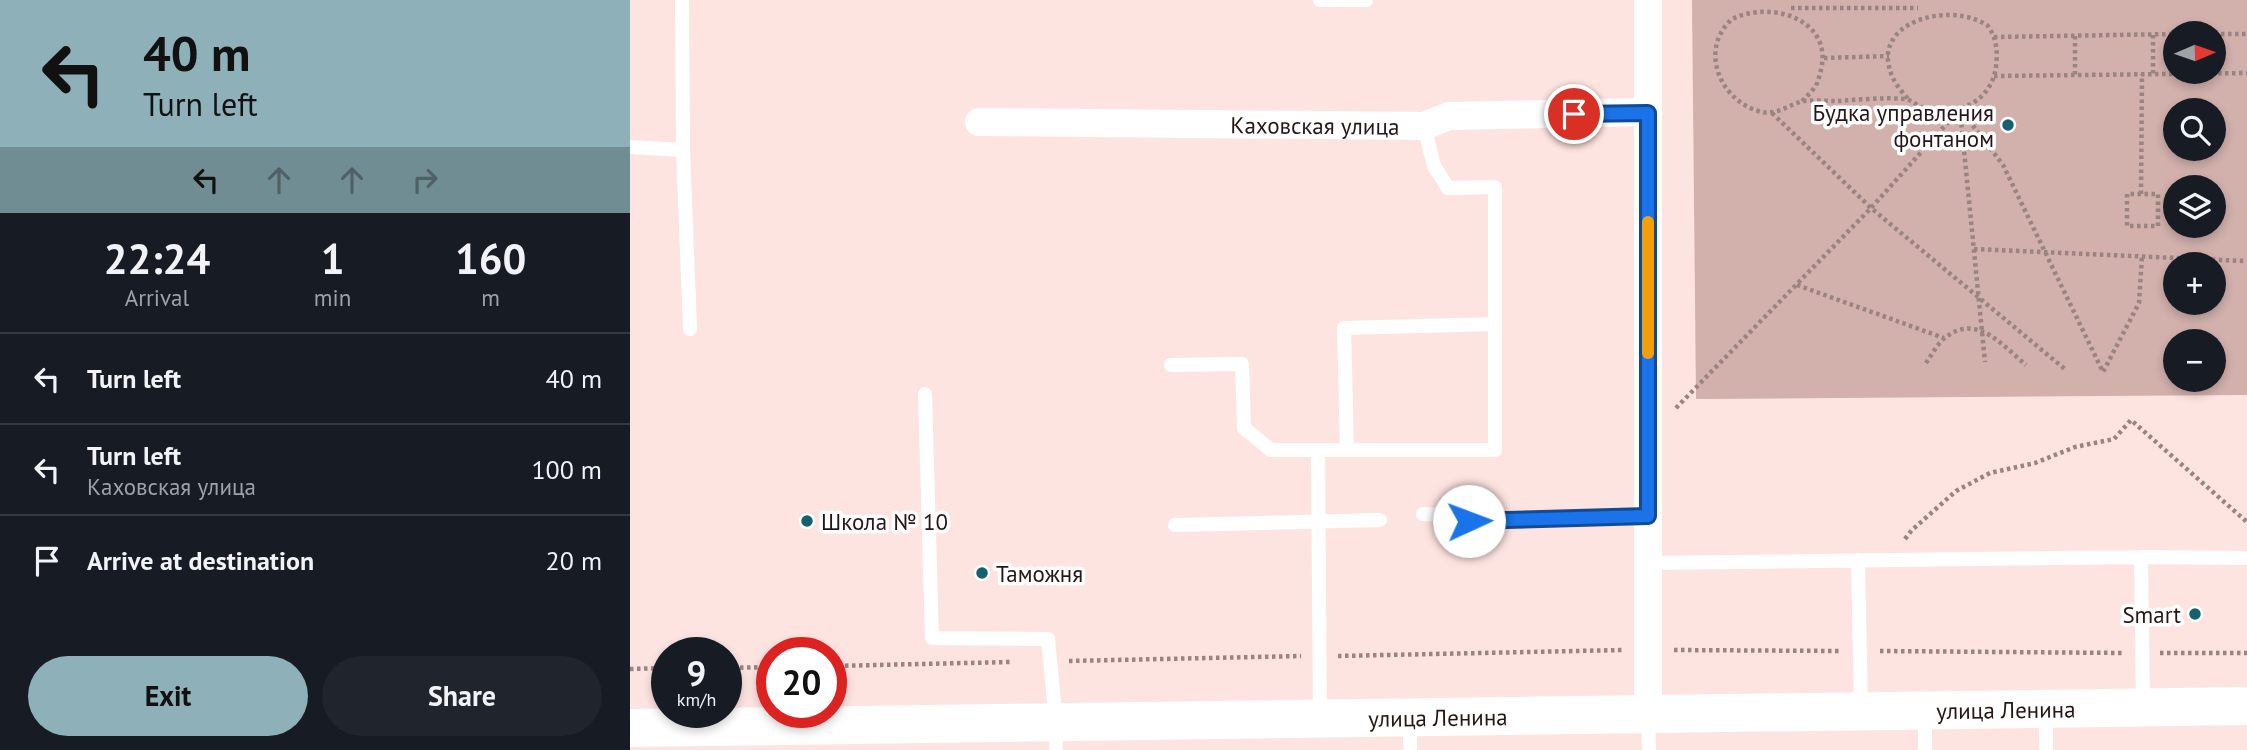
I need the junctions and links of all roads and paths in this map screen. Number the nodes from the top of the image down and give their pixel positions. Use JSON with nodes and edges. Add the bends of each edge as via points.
{"nodes":[{"id":1,"x":682,"y":0,"type":"edge"},
{"id":2,"x":1320,"y":0,"type":"edge"},
{"id":3,"x":1366,"y":0,"type":"edge"},
{"id":4,"x":1648,"y":0,"type":"edge"},
{"id":5,"x":1760,"y":5,"type":"dead end"},
{"id":6,"x":1930,"y":5,"type":"dead end"},
{"id":7,"x":1780,"y":6,"type":"dead end"},
{"id":8,"x":1791,"y":8,"type":"junction"},
{"id":9,"x":1919,"y":8,"type":"junction"},
{"id":10,"x":1972,"y":12,"type":"dead end"},
{"id":11,"x":1911,"y":14,"type":"dead end"},
{"id":12,"x":1903,"y":20,"type":"dead end"},
{"id":13,"x":2226,"y":34,"type":"edge"},
{"id":14,"x":2247,"y":34,"type":"edge"},
{"id":15,"x":2153,"y":35,"type":"junction"},
{"id":16,"x":2163,"y":35,"type":"edge"},
{"id":17,"x":2075,"y":36,"type":"junction"},
{"id":18,"x":1994,"y":37,"type":"junction"},
{"id":19,"x":1889,"y":56,"type":"junction"},
{"id":20,"x":1824,"y":58,"type":"junction"},
{"id":21,"x":2226,"y":73,"type":"edge"},
{"id":22,"x":2247,"y":73,"type":"edge"},
{"id":23,"x":2142,"y":74,"type":"junction"},
{"id":24,"x":2153,"y":74,"type":"junction"},
{"id":25,"x":2163,"y":74,"type":"edge"},
{"id":26,"x":2075,"y":75,"type":"junction"},
{"id":27,"x":1994,"y":76,"type":"junction"},
{"id":28,"x":1908,"y":99,"type":"junction"},
{"id":29,"x":1802,"y":101,"type":"junction"},
{"id":30,"x":1960,"y":109,"type":"junction"},
{"id":31,"x":1648,"y":113,"type":"junction"},
{"id":32,"x":1771,"y":113,"type":"junction"},
{"id":33,"x":979,"y":122,"type":"dead end"},
{"id":34,"x":1424,"y":127,"type":"junction"},
{"id":35,"x":630,"y":147,"type":"edge"},
{"id":36,"x":683,"y":150,"type":"junction"},
{"id":37,"x":2141,"y":194,"type":"junction"},
{"id":38,"x":1871,"y":208,"type":"junction"},
{"id":39,"x":1974,"y":249,"type":"junction"},
{"id":40,"x":2045,"y":252,"type":"junction"},
{"id":41,"x":2142,"y":256,"type":"junction"},
{"id":42,"x":2244,"y":261,"type":"dead end"},
{"id":43,"x":1796,"y":285,"type":"junction"},
{"id":44,"x":1979,"y":296,"type":"junction"},
{"id":45,"x":1495,"y":324,"type":"junction"},
{"id":46,"x":690,"y":329,"type":"dead end"},
{"id":47,"x":1982,"y":330,"type":"junction"},
{"id":48,"x":1944,"y":338,"type":"junction"},
{"id":49,"x":1985,"y":362,"type":"dead end"},
{"id":50,"x":1926,"y":363,"type":"dead end"},
{"id":51,"x":1171,"y":365,"type":"dead end"},
{"id":52,"x":2026,"y":365,"type":"dead end"},
{"id":53,"x":2066,"y":370,"type":"dead end"},
{"id":54,"x":925,"y":394,"type":"dead end"},
{"id":55,"x":1648,"y":436,"type":"junction"},
{"id":56,"x":1318,"y":450,"type":"junction"},
{"id":57,"x":1347,"y":450,"type":"junction"},
{"id":58,"x":1423,"y":514,"type":"dead end"},
{"id":59,"x":1648,"y":516,"type":"junction"},
{"id":60,"x":1380,"y":520,"type":"dead end"},
{"id":61,"x":1319,"y":521,"type":"junction"},
{"id":62,"x":2247,"y":522,"type":"edge"},
{"id":63,"x":1175,"y":525,"type":"dead end"},
{"id":64,"x":2141,"y":557,"type":"junction"},
{"id":65,"x":2247,"y":558,"type":"edge"},
{"id":66,"x":1858,"y":560,"type":"junction"},
{"id":67,"x":1891,"y":560,"type":"junction"},
{"id":68,"x":1648,"y":563,"type":"junction"},
{"id":69,"x":1648,"y":649,"type":"junction"},
{"id":70,"x":1860,"y":651,"type":"junction"},
{"id":71,"x":2142,"y":653,"type":"junction"},
{"id":72,"x":2247,"y":653,"type":"edge"},
{"id":73,"x":1302,"y":656,"type":"dead end"},
{"id":74,"x":1329,"y":656,"type":"dead end"},
{"id":75,"x":1066,"y":661,"type":"dead end"},
{"id":76,"x":1011,"y":662,"type":"dead end"},
{"id":77,"x":847,"y":666,"type":"edge"},
{"id":78,"x":651,"y":668,"type":"edge"},
{"id":79,"x":630,"y":669,"type":"edge"},
{"id":80,"x":2247,"y":706,"type":"edge"},
{"id":81,"x":2143,"y":707,"type":"junction"},
{"id":82,"x":2046,"y":708,"type":"junction"},
{"id":83,"x":1925,"y":710,"type":"junction"},
{"id":84,"x":1861,"y":711,"type":"junction"},
{"id":85,"x":1320,"y":719,"type":"junction"},
{"id":86,"x":630,"y":728,"type":"edge"},
{"id":87,"x":1649,"y":732,"type":"edge"},
{"id":88,"x":1410,"y":734,"type":"edge"},
{"id":89,"x":1056,"y":736,"type":"edge"},
{"id":90,"x":1925,"y":750,"type":"edge"},
{"id":91,"x":2046,"y":750,"type":"edge"}],
"edges":[{"from":1,"to":36,"type":"lane"},
{"from":2,"to":3,"type":"lane"},
{"from":4,"to":31,"type":"street"},
{"from":5,"to":32,"type":"path","via":[[1731,19],[1715,55],[1720,80],[1730,96]]},
{"from":6,"to":9,"type":"path"},
{"from":7,"to":8,"type":"path"},
{"from":8,"to":9,"type":"path"},
{"from":8,"to":20,"type":"path","via":[[1810,23],[1821,40]]},
{"from":9,"to":11,"type":"path"},
{"from":10,"to":18,"type":"path"},
{"from":12,"to":19,"type":"path"},
{"from":13,"to":14,"type":"path"},
{"from":15,"to":16,"type":"path"},
{"from":15,"to":17,"type":"path"},
{"from":15,"to":24,"type":"path"},
{"from":17,"to":18,"type":"path"},
{"from":17,"to":26,"type":"path"},
{"from":18,"to":27,"type":"path","via":[[1998,55]]},
{"from":19,"to":20,"type":"path"},
{"from":19,"to":28,"type":"path","via":[[1892,77]]},
{"from":20,"to":29,"type":"path","via":[[1817,84]]},
{"from":21,"to":22,"type":"path"},
{"from":23,"to":24,"type":"path"},
{"from":23,"to":26,"type":"path"},
{"from":23,"to":37,"type":"path"},
{"from":24,"to":25,"type":"path"},
{"from":26,"to":27,"type":"path"},
{"from":27,"to":30,"type":"path","via":[[1983,95]]},
{"from":28,"to":29,"type":"path"},
{"from":28,"to":30,"type":"path","via":[[1925,109]]},
{"from":29,"to":32,"type":"path"},
{"from":30,"to":38,"type":"path"},
{"from":30,"to":39,"type":"path"},
{"from":30,"to":40,"type":"path","via":[[2003,165]]},
{"from":31,"to":34,"type":"street","name":"Каховская улица","via":[[1449,116]]},
{"from":31,"to":55,"type":"street"},
{"from":32,"to":38,"type":"path"},
{"from":33,"to":34,"type":"street","name":"Каховская улица"},
{"from":34,"to":45,"type":"lane","via":[[1434,166],[1448,188],[1495,187]]},
{"from":35,"to":36,"type":"lane"},
{"from":36,"to":46,"type":"lane"},
{"from":37,"to":37,"type":"path","via":[[2158,194],[2158,226],[2127,226],[2127,194]]},
{"from":38,"to":43,"type":"path"},
{"from":38,"to":44,"type":"path"},
{"from":39,"to":40,"type":"path"},
{"from":39,"to":44,"type":"path"},
{"from":40,"to":41,"type":"path"},
{"from":40,"to":41,"type":"path","via":[[2103,372],[2139,303]]},
{"from":41,"to":42,"type":"path"},
{"from":43,"to":48,"type":"path"},
{"from":43,"to":55,"type":"path"},
{"from":44,"to":47,"type":"path"},
{"from":44,"to":53,"type":"path"},
{"from":45,"to":57,"type":"lane","via":[[1345,328]]},
{"from":45,"to":57,"type":"lane","via":[[1495,450]]},
{"from":47,"to":48,"type":"path"},
{"from":47,"to":49,"type":"path"},
{"from":47,"to":52,"type":"path"},
{"from":48,"to":50,"type":"path"},
{"from":51,"to":56,"type":"lane","via":[[1242,364],[1244,428],[1272,450]]},
{"from":54,"to":89,"type":"lane","via":[[932,638],[1048,639]]},
{"from":55,"to":59,"type":"street"},
{"from":56,"to":57,"type":"lane"},
{"from":56,"to":61,"type":"lane"},
{"from":58,"to":59,"type":"lane","via":[[1447,514],[1469,521]]},
{"from":59,"to":68,"type":"street"},
{"from":60,"to":61,"type":"lane"},
{"from":61,"to":63,"type":"lane"},
{"from":61,"to":85,"type":"lane"},
{"from":62,"to":67,"type":"path","via":[[2131,420],[2114,439],[1990,473],[1956,491],[1912,530]]},
{"from":64,"to":65,"type":"lane"},
{"from":64,"to":67,"type":"lane"},
{"from":64,"to":71,"type":"lane"},
{"from":66,"to":67,"type":"lane"},
{"from":66,"to":68,"type":"lane"},
{"from":66,"to":70,"type":"lane"},
{"from":68,"to":69,"type":"street"},
{"from":69,"to":70,"type":"path"},
{"from":69,"to":74,"type":"path"},
{"from":69,"to":87,"type":"street"},
{"from":70,"to":71,"type":"path"},
{"from":70,"to":84,"type":"lane"},
{"from":71,"to":72,"type":"path"},
{"from":71,"to":81,"type":"lane"},
{"from":73,"to":75,"type":"path"},
{"from":76,"to":77,"type":"path"},
{"from":78,"to":79,"type":"path"},
{"from":80,"to":81,"type":"street","name":"улица Ленина"},
{"from":81,"to":82,"type":"street","name":"улица Ленина"},
{"from":82,"to":83,"type":"street","name":"улица Ленина"},
{"from":82,"to":91,"type":"lane"},
{"from":83,"to":84,"type":"street","name":"улица Ленина"},
{"from":83,"to":90,"type":"lane"},
{"from":84,"to":87,"type":"street","name":"улица Ленина"},
{"from":85,"to":88,"type":"street","name":"улица Ленина"},
{"from":85,"to":89,"type":"street","name":"улица Ленина"},
{"from":86,"to":89,"type":"street","name":"улица Ленина"},
{"from":87,"to":88,"type":"street","name":"улица Ленина"}]}
